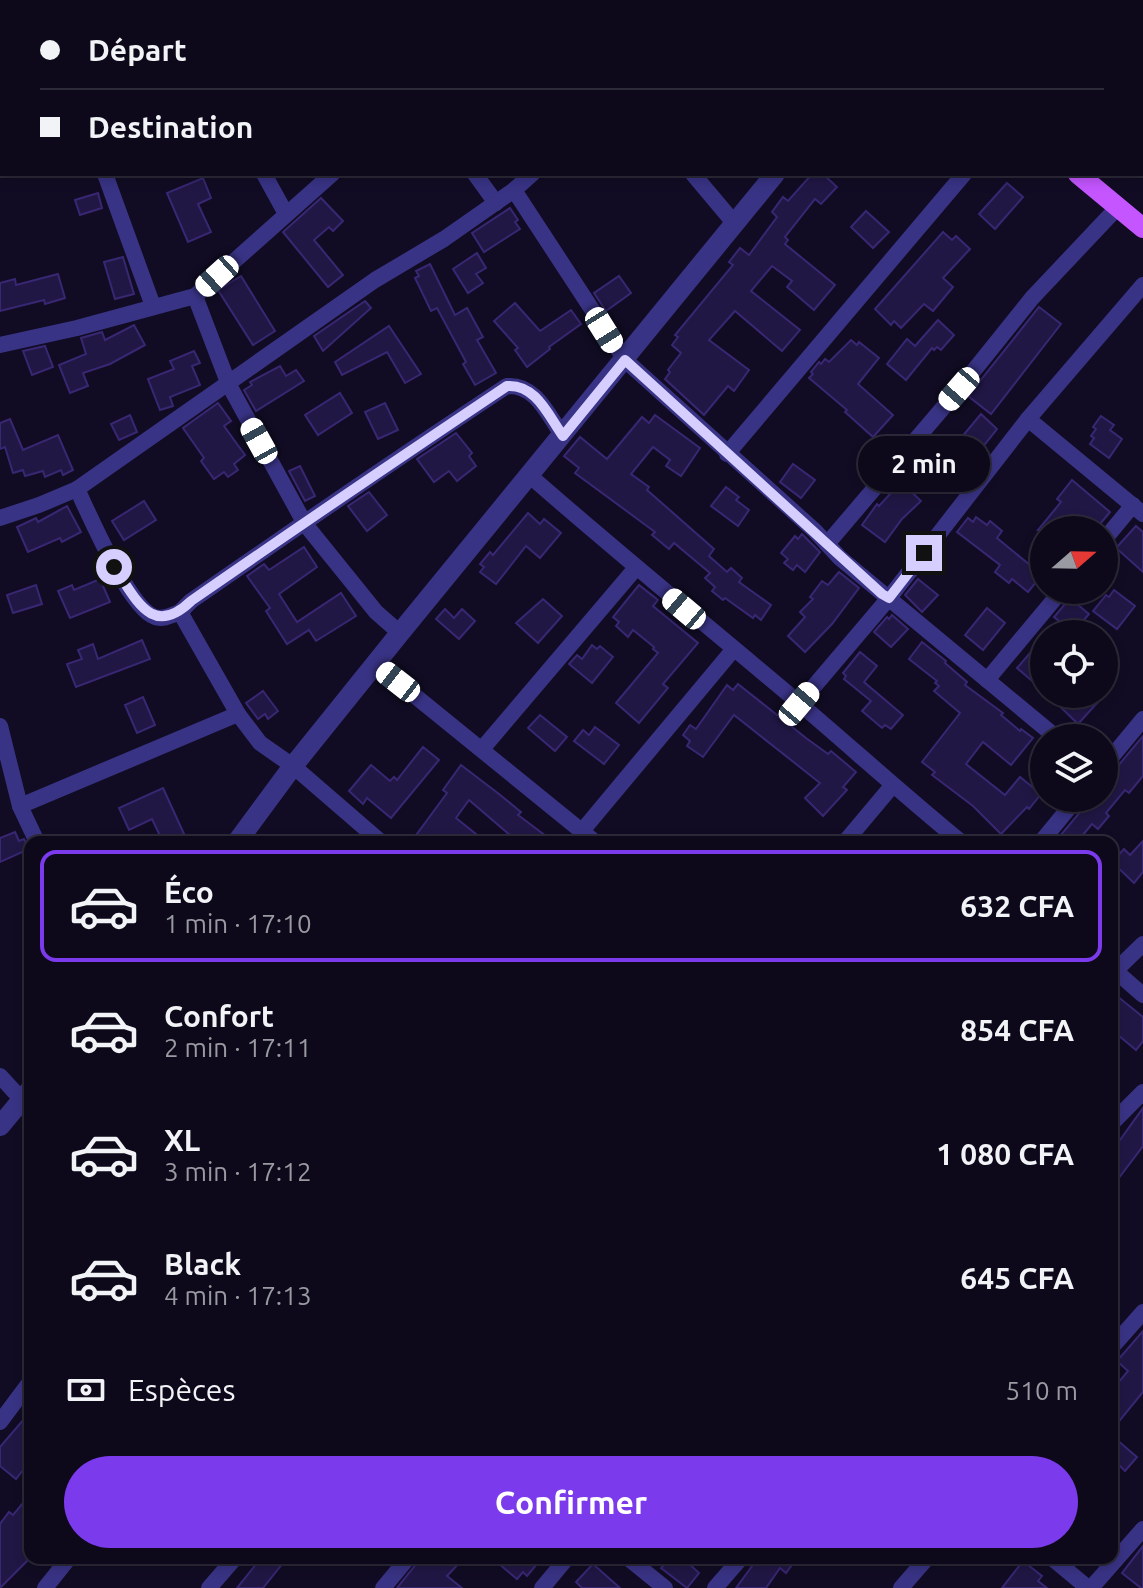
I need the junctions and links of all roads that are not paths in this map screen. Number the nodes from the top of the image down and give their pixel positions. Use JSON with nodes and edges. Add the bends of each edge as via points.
{"nodes":[{"id":1,"x":106,"y":176,"type":"edge"},
{"id":2,"x":265,"y":176,"type":"edge"},
{"id":3,"x":330,"y":176,"type":"edge"},
{"id":4,"x":476,"y":176,"type":"edge"},
{"id":5,"x":530,"y":176,"type":"edge"},
{"id":6,"x":695,"y":176,"type":"edge"},
{"id":7,"x":773,"y":176,"type":"edge"},
{"id":8,"x":962,"y":176,"type":"edge"},
{"id":9,"x":1080,"y":176,"type":"edge"},
{"id":10,"x":514,"y":190,"type":"junction"},
{"id":11,"x":496,"y":203,"type":"junction"},
{"id":12,"x":1117,"y":208,"type":"junction"},
{"id":13,"x":286,"y":214,"type":"junction"},
{"id":14,"x":1141,"y":223,"type":"edge"},
{"id":15,"x":735,"y":224,"type":"junction"},
{"id":16,"x":1143,"y":285,"type":"edge"},
{"id":17,"x":195,"y":296,"type":"junction"},
{"id":18,"x":153,"y":306,"type":"junction"},
{"id":19,"x":0,"y":345,"type":"edge"},
{"id":20,"x":625,"y":360,"type":"junction"},
{"id":21,"x":229,"y":385,"type":"junction"},
{"id":22,"x":1028,"y":419,"type":"junction"},
{"id":23,"x":563,"y":436,"type":"junction"},
{"id":24,"x":727,"y":454,"type":"junction"},
{"id":25,"x":529,"y":475,"type":"junction"},
{"id":26,"x":77,"y":489,"type":"junction"},
{"id":27,"x":1138,"y":510,"type":"edge"},
{"id":28,"x":1,"y":515,"type":"edge"},
{"id":29,"x":305,"y":524,"type":"junction"},
{"id":30,"x":1118,"y":528,"type":"edge"},
{"id":31,"x":827,"y":544,"type":"junction"},
{"id":32,"x":635,"y":569,"type":"junction"},
{"id":33,"x":889,"y":598,"type":"junction"},
{"id":34,"x":1050,"y":604,"type":"edge"},
{"id":35,"x":180,"y":612,"type":"junction"},
{"id":36,"x":400,"y":633,"type":"junction"},
{"id":37,"x":733,"y":650,"type":"junction"},
{"id":38,"x":377,"y":665,"type":"junction"},
{"id":39,"x":987,"y":680,"type":"junction"},
{"id":40,"x":799,"y":704,"type":"junction"},
{"id":41,"x":238,"y":714,"type":"junction"},
{"id":42,"x":1143,"y":719,"type":"edge"},
{"id":43,"x":1040,"y":724,"type":"edge"},
{"id":44,"x":0,"y":726,"type":"edge"},
{"id":45,"x":482,"y":749,"type":"junction"},
{"id":46,"x":1118,"y":749,"type":"edge"},
{"id":47,"x":293,"y":766,"type":"junction"},
{"id":48,"x":892,"y":786,"type":"junction"},
{"id":49,"x":20,"y":806,"type":"junction"},
{"id":50,"x":1066,"y":812,"type":"edge"},
{"id":51,"x":34,"y":836,"type":"edge"},
{"id":52,"x":241,"y":836,"type":"edge"},
{"id":53,"x":374,"y":836,"type":"edge"},
{"id":54,"x":589,"y":836,"type":"edge"},
{"id":55,"x":850,"y":836,"type":"edge"},
{"id":56,"x":954,"y":836,"type":"edge"},
{"id":57,"x":1046,"y":836,"type":"edge"},
{"id":58,"x":1143,"y":944,"type":"edge"},
{"id":59,"x":1118,"y":966,"type":"edge"},
{"id":60,"x":1118,"y":973,"type":"edge"},
{"id":61,"x":1143,"y":995,"type":"edge"},
{"id":62,"x":0,"y":1076,"type":"edge"},
{"id":63,"x":1143,"y":1092,"type":"edge"},
{"id":64,"x":24,"y":1094,"type":"edge"},
{"id":65,"x":24,"y":1097,"type":"edge"},
{"id":66,"x":1118,"y":1117,"type":"edge"},
{"id":67,"x":0,"y":1126,"type":"edge"},
{"id":68,"x":1143,"y":1312,"type":"edge"},
{"id":69,"x":1118,"y":1340,"type":"edge"},
{"id":70,"x":24,"y":1390,"type":"edge"},
{"id":71,"x":0,"y":1422,"type":"edge"},
{"id":72,"x":1143,"y":1529,"type":"edge"},
{"id":73,"x":1118,"y":1557,"type":"edge"},
{"id":74,"x":64,"y":1564,"type":"edge"},
{"id":75,"x":230,"y":1564,"type":"edge"},
{"id":76,"x":403,"y":1564,"type":"edge"},
{"id":77,"x":562,"y":1564,"type":"edge"},
{"id":78,"x":635,"y":1564,"type":"edge"},
{"id":79,"x":736,"y":1564,"type":"edge"},
{"id":80,"x":922,"y":1564,"type":"edge"},
{"id":81,"x":1060,"y":1564,"type":"edge"},
{"id":82,"x":1112,"y":1564,"type":"edge"},
{"id":83,"x":45,"y":1588,"type":"edge"},
{"id":84,"x":209,"y":1588,"type":"edge"},
{"id":85,"x":383,"y":1588,"type":"edge"},
{"id":86,"x":542,"y":1588,"type":"edge"},
{"id":87,"x":665,"y":1588,"type":"edge"},
{"id":88,"x":715,"y":1588,"type":"edge"},
{"id":89,"x":901,"y":1588,"type":"edge"},
{"id":90,"x":1090,"y":1588,"type":"edge"}],
"edges":[{"from":1,"to":18,"type":"street"},
{"from":2,"to":13,"type":"street"},
{"from":3,"to":13,"type":"street"},
{"from":4,"to":11,"type":"street"},
{"from":5,"to":10,"type":"street"},
{"from":6,"to":15,"type":"street"},
{"from":7,"to":15,"type":"street"},
{"from":8,"to":24,"type":"street"},
{"from":9,"to":12,"type":"main road"},
{"from":10,"to":11,"type":"street"},
{"from":10,"to":20,"type":"street"},
{"from":11,"to":21,"type":"street","via":[[375,280]]},
{"from":12,"to":14,"type":"main road"},
{"from":12,"to":31,"type":"street","via":[[1032,298]]},
{"from":13,"to":17,"type":"street"},
{"from":15,"to":20,"type":"street"},
{"from":16,"to":22,"type":"street"},
{"from":17,"to":18,"type":"street"},
{"from":17,"to":21,"type":"street"},
{"from":18,"to":19,"type":"street"},
{"from":20,"to":23,"type":"street"},
{"from":20,"to":24,"type":"street"},
{"from":21,"to":26,"type":"street"},
{"from":21,"to":29,"type":"street"},
{"from":22,"to":27,"type":"street"},
{"from":22,"to":33,"type":"street"},
{"from":23,"to":25,"type":"street"},
{"from":23,"to":29,"type":"street","via":[[532,392],[507,386]]},
{"from":24,"to":31,"type":"street"},
{"from":25,"to":32,"type":"street"},
{"from":25,"to":36,"type":"street"},
{"from":26,"to":28,"type":"street"},
{"from":26,"to":35,"type":"street","via":[[114,567],[145,610],[162,618]]},
{"from":27,"to":30,"type":"street"},
{"from":29,"to":35,"type":"street"},
{"from":29,"to":36,"type":"street","via":[[376,612]]},
{"from":31,"to":33,"type":"street"},
{"from":32,"to":37,"type":"street"},
{"from":32,"to":45,"type":"street"},
{"from":33,"to":39,"type":"street"},
{"from":33,"to":40,"type":"street"},
{"from":34,"to":39,"type":"street"},
{"from":35,"to":41,"type":"street"},
{"from":36,"to":38,"type":"street"},
{"from":37,"to":40,"type":"street"},
{"from":37,"to":54,"type":"street"},
{"from":38,"to":45,"type":"street"},
{"from":38,"to":47,"type":"street"},
{"from":39,"to":43,"type":"street"},
{"from":40,"to":48,"type":"street"},
{"from":41,"to":47,"type":"street","via":[[260,743]]},
{"from":41,"to":49,"type":"street"},
{"from":42,"to":46,"type":"street"},
{"from":44,"to":49,"type":"street"},
{"from":45,"to":54,"type":"street"},
{"from":47,"to":52,"type":"street"},
{"from":47,"to":53,"type":"street"},
{"from":48,"to":55,"type":"street"},
{"from":48,"to":56,"type":"street"},
{"from":49,"to":51,"type":"street"},
{"from":50,"to":57,"type":"street"},
{"from":58,"to":59,"type":"street"},
{"from":60,"to":61,"type":"street"},
{"from":62,"to":64,"type":"street"},
{"from":63,"to":66,"type":"street"},
{"from":65,"to":67,"type":"street"},
{"from":68,"to":69,"type":"street"},
{"from":70,"to":71,"type":"street"},
{"from":72,"to":73,"type":"street"},
{"from":74,"to":83,"type":"street"},
{"from":75,"to":84,"type":"street"},
{"from":76,"to":85,"type":"street"},
{"from":77,"to":86,"type":"street"},
{"from":78,"to":87,"type":"street"},
{"from":79,"to":88,"type":"street"},
{"from":80,"to":89,"type":"street"},
{"from":81,"to":90,"type":"street"},
{"from":82,"to":90,"type":"street"}]}
